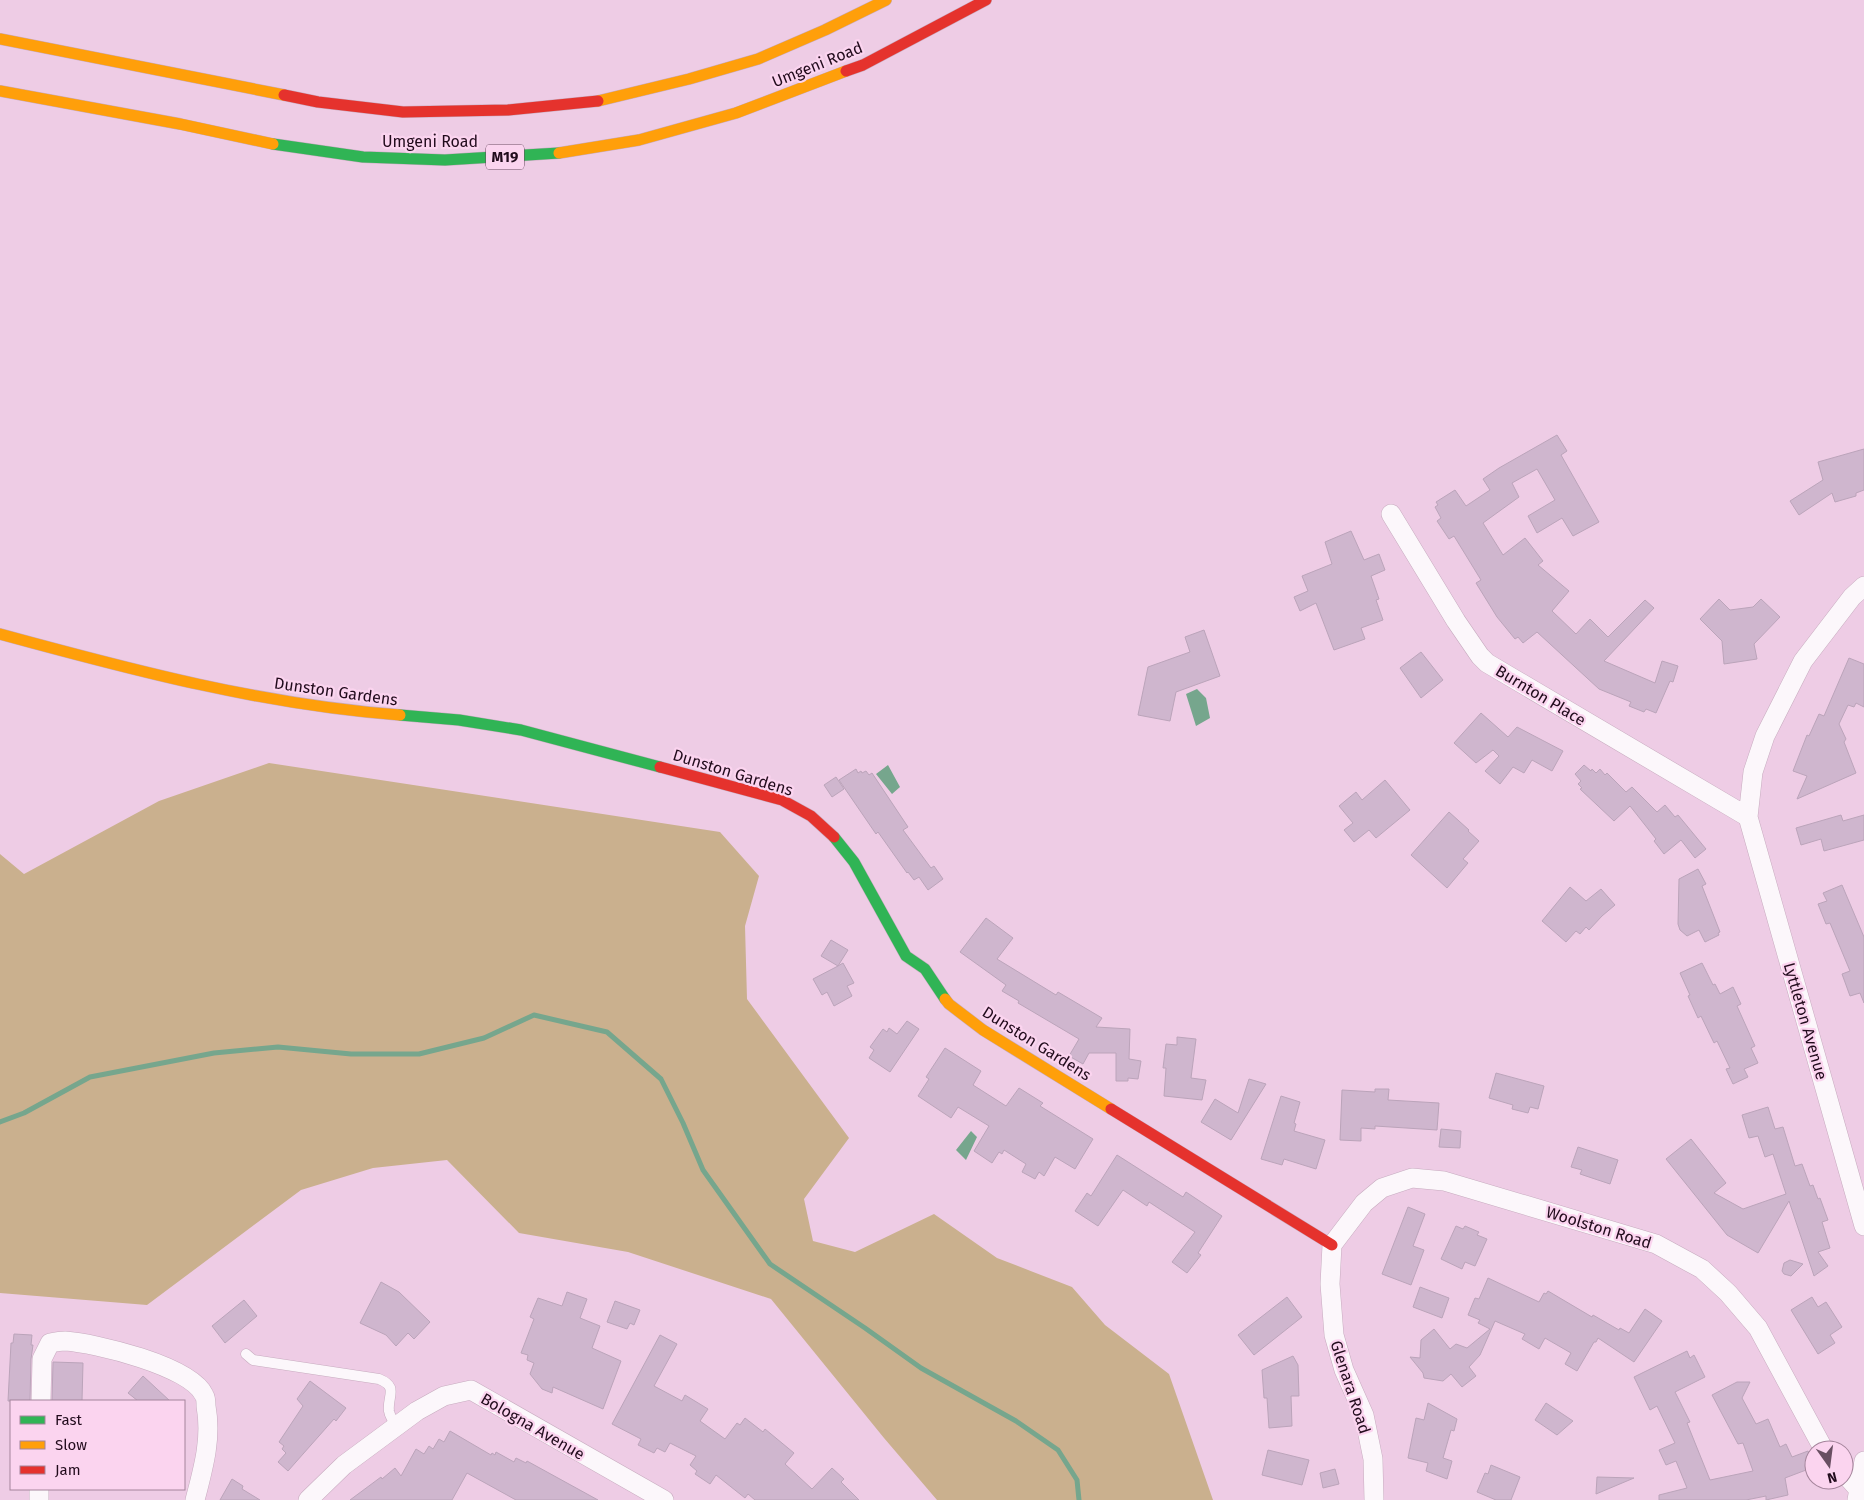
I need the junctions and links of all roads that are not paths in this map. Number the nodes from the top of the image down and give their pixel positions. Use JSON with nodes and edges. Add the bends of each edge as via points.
{"nodes":[{"id":1,"x":886,"y":0,"type":"edge"},
{"id":2,"x":986,"y":0,"type":"edge"},
{"id":3,"x":0,"y":39,"type":"edge"},
{"id":4,"x":0,"y":91,"type":"edge"},
{"id":5,"x":1391,"y":514,"type":"dead end"},
{"id":6,"x":1864,"y":586,"type":"edge"},
{"id":7,"x":0,"y":634,"type":"edge"},
{"id":8,"x":1748,"y":817,"type":"junction"},
{"id":9,"x":1864,"y":1226,"type":"edge"},
{"id":10,"x":1332,"y":1245,"type":"junction"},
{"id":11,"x":246,"y":1354,"type":"dead end"},
{"id":12,"x":41,"y":1400,"type":"edge"},
{"id":13,"x":397,"y":1426,"type":"junction"},
{"id":14,"x":1819,"y":1440,"type":"edge"},
{"id":15,"x":1864,"y":1461,"type":"edge"},
{"id":16,"x":1858,"y":1495,"type":"edge"},
{"id":17,"x":195,"y":1500,"type":"edge"},
{"id":18,"x":308,"y":1500,"type":"edge"},
{"id":19,"x":664,"y":1500,"type":"edge"},
{"id":20,"x":1374,"y":1500,"type":"edge"}],
"edges":[{"from":1,"to":3,"type":"main road","name":"Umgeni Road","via":[[758,59],[697,77],[604,100],[508,110],[403,112],[318,102]]},
{"from":2,"to":4,"type":"main road","name":"Umgeni Road","number":"M19","via":[[863,65],[736,114],[639,140],[549,155],[445,160],[363,157],[280,145]]},
{"from":5,"to":8,"type":"street","name":"Burnton Place","via":[[1456,621],[1487,663]]},
{"from":6,"to":8,"type":"street","via":[[1804,660],[1765,736],[1753,772]]},
{"from":7,"to":10,"type":"main road","name":"Dunston Gardens","via":[[200,685],[283,701],[344,711],[459,720],[521,730],[782,800],[811,816],[834,836],[854,862],[906,956],[925,969],[949,1004],[983,1030]]},
{"from":8,"to":9,"type":"street","name":"Lyttleton Avenue"},
{"from":10,"to":14,"type":"street","name":"Woolston Road","via":[[1364,1203],[1382,1188],[1412,1178],[1444,1181],[1656,1244],[1702,1270],[1728,1293],[1758,1328]]},
{"from":10,"to":20,"type":"street","name":"Glenara Road","via":[[1330,1284],[1334,1335],[1344,1370],[1364,1415],[1373,1459]]},
{"from":11,"to":13,"type":"lane","via":[[254,1360],[387,1382],[391,1388],[388,1408]]},
{"from":12,"to":17,"type":"street","via":[[42,1359],[50,1343],[63,1341],[98,1345],[134,1356],[190,1380],[204,1394],[209,1420],[208,1445]]},
{"from":13,"to":18,"type":"street","name":"Bologna Avenue","via":[[344,1465]]},
{"from":13,"to":19,"type":"street","name":"Bologna Avenue","via":[[444,1396],[471,1390]]},
{"from":15,"to":16,"type":"street"}]}
